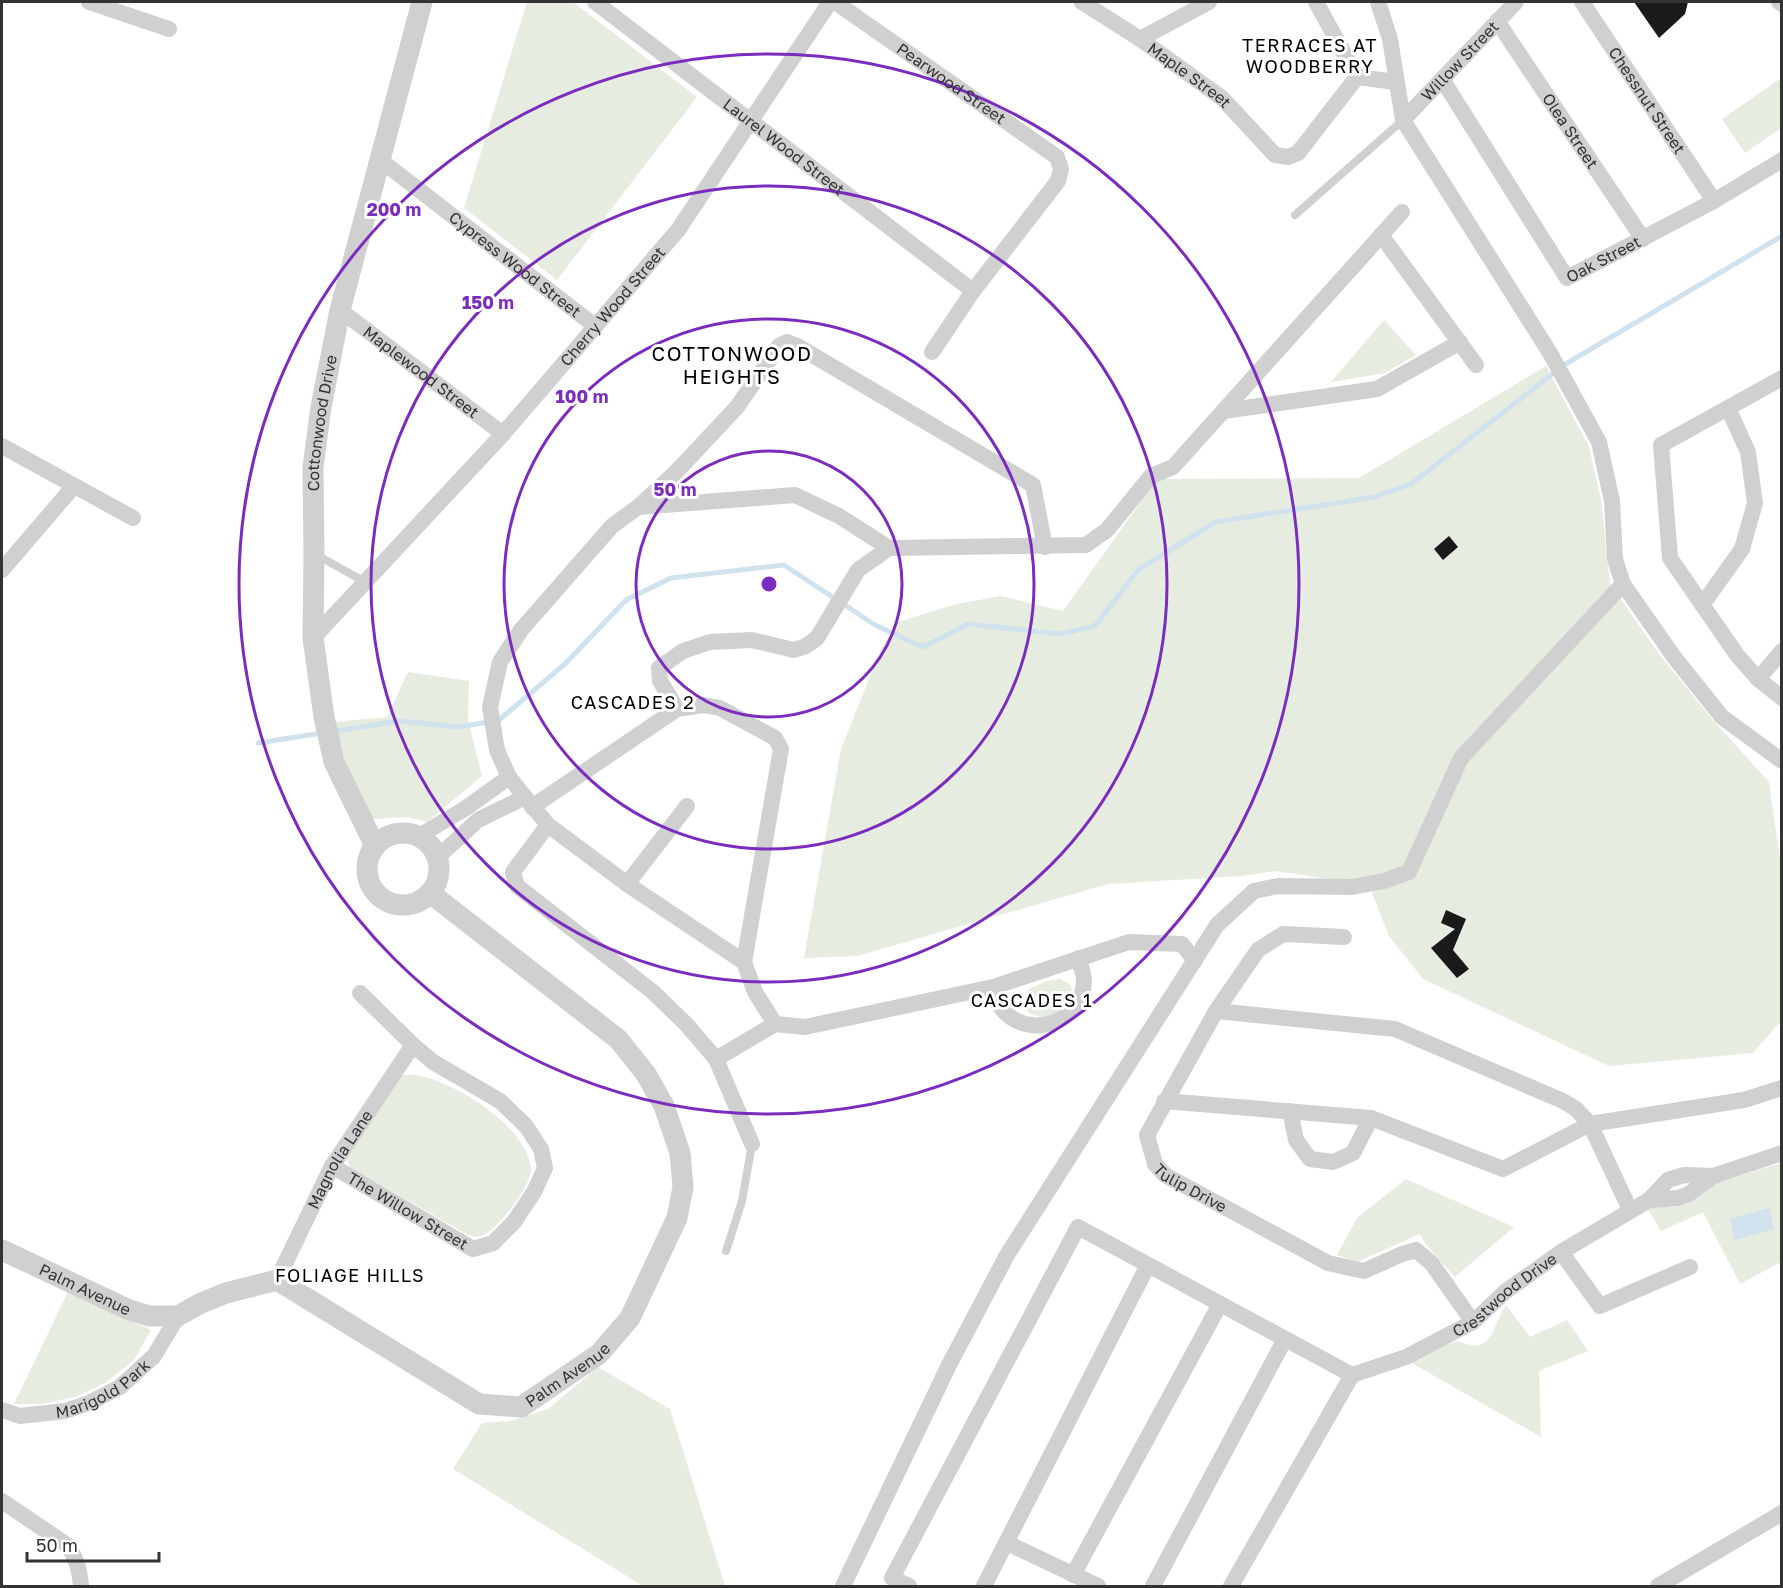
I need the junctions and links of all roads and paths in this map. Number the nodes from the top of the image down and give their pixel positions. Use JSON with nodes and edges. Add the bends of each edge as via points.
{"nodes":[{"id":1,"x":89,"y":2,"type":"edge"},
{"id":2,"x":422,"y":2,"type":"edge"},
{"id":3,"x":595,"y":2,"type":"edge"},
{"id":4,"x":830,"y":2,"type":"edge"},
{"id":5,"x":836,"y":2,"type":"edge"},
{"id":6,"x":1082,"y":2,"type":"edge"},
{"id":7,"x":1209,"y":2,"type":"edge"},
{"id":8,"x":1316,"y":2,"type":"edge"},
{"id":9,"x":1378,"y":2,"type":"edge"},
{"id":10,"x":1516,"y":2,"type":"edge"},
{"id":11,"x":1582,"y":2,"type":"edge"},
{"id":12,"x":1497,"y":21,"type":"junction"},
{"id":13,"x":168,"y":29,"type":"dead end"},
{"id":14,"x":1140,"y":39,"type":"junction"},
{"id":15,"x":1357,"y":77,"type":"junction"},
{"id":16,"x":1442,"y":79,"type":"junction"},
{"id":17,"x":1396,"y":82,"type":"junction"},
{"id":18,"x":1403,"y":120,"type":"junction"},
{"id":19,"x":750,"y":122,"type":"junction"},
{"id":20,"x":379,"y":159,"type":"junction"},
{"id":21,"x":1782,"y":160,"type":"edge"},
{"id":22,"x":1714,"y":201,"type":"junction"},
{"id":23,"x":1402,"y":212,"type":"dead end"},
{"id":24,"x":1295,"y":215,"type":"dead end"},
{"id":25,"x":1381,"y":235,"type":"junction"},
{"id":26,"x":1643,"y":239,"type":"junction"},
{"id":27,"x":973,"y":291,"type":"junction"},
{"id":28,"x":340,"y":310,"type":"junction"},
{"id":29,"x":595,"y":326,"type":"junction"},
{"id":30,"x":1460,"y":342,"type":"junction"},
{"id":31,"x":932,"y":352,"type":"dead end"},
{"id":32,"x":1476,"y":365,"type":"dead end"},
{"id":33,"x":1782,"y":378,"type":"edge"},
{"id":34,"x":1728,"y":408,"type":"junction"},
{"id":35,"x":1224,"y":411,"type":"junction"},
{"id":36,"x":503,"y":434,"type":"junction"},
{"id":37,"x":2,"y":446,"type":"edge"},
{"id":38,"x":74,"y":486,"type":"junction"},
{"id":39,"x":638,"y":507,"type":"junction"},
{"id":40,"x":133,"y":518,"type":"dead end"},
{"id":41,"x":1045,"y":547,"type":"junction"},
{"id":42,"x":890,"y":548,"type":"junction"},
{"id":43,"x":314,"y":554,"type":"junction"},
{"id":44,"x":2,"y":570,"type":"edge"},
{"id":45,"x":365,"y":582,"type":"junction"},
{"id":46,"x":1623,"y":584,"type":"junction"},
{"id":47,"x":1702,"y":605,"type":"junction"},
{"id":48,"x":312,"y":638,"type":"junction"},
{"id":49,"x":1782,"y":651,"type":"edge"},
{"id":50,"x":1758,"y":679,"type":"junction"},
{"id":51,"x":1782,"y":698,"type":"edge"},
{"id":52,"x":677,"y":709,"type":"junction"},
{"id":53,"x":1782,"y":761,"type":"edge"},
{"id":54,"x":509,"y":777,"type":"junction"},
{"id":55,"x":528,"y":802,"type":"junction"},
{"id":56,"x":687,"y":806,"type":"dead end"},
{"id":57,"x":548,"y":825,"type":"junction"},
{"id":58,"x":419,"y":836,"type":"junction"},
{"id":59,"x":375,"y":846,"type":"junction"},
{"id":60,"x":438,"y":857,"type":"junction"},
{"id":61,"x":627,"y":884,"type":"junction"},
{"id":62,"x":430,"y":893,"type":"junction"},
{"id":63,"x":1344,"y":937,"type":"dead end"},
{"id":64,"x":1079,"y":958,"type":"junction"},
{"id":65,"x":1195,"y":961,"type":"junction"},
{"id":66,"x":744,"y":962,"type":"junction"},
{"id":67,"x":993,"y":987,"type":"junction"},
{"id":68,"x":360,"y":993,"type":"dead end"},
{"id":69,"x":1216,"y":1011,"type":"junction"},
{"id":70,"x":775,"y":1024,"type":"junction"},
{"id":71,"x":412,"y":1045,"type":"junction"},
{"id":72,"x":716,"y":1059,"type":"junction"},
{"id":73,"x":1782,"y":1088,"type":"edge"},
{"id":74,"x":1164,"y":1101,"type":"junction"},
{"id":75,"x":1290,"y":1111,"type":"junction"},
{"id":76,"x":1371,"y":1118,"type":"junction"},
{"id":77,"x":1590,"y":1124,"type":"junction"},
{"id":78,"x":752,"y":1144,"type":"joint"},
{"id":79,"x":1782,"y":1153,"type":"edge"},
{"id":80,"x":332,"y":1166,"type":"junction"},
{"id":81,"x":1630,"y":1210,"type":"junction"},
{"id":82,"x":2,"y":1250,"type":"edge"},
{"id":83,"x":726,"y":1251,"type":"dead end"},
{"id":84,"x":1561,"y":1252,"type":"junction"},
{"id":85,"x":1148,"y":1265,"type":"junction"},
{"id":86,"x":1690,"y":1267,"type":"dead end"},
{"id":87,"x":277,"y":1280,"type":"junction"},
{"id":88,"x":1220,"y":1304,"type":"junction"},
{"id":89,"x":178,"y":1316,"type":"junction"},
{"id":90,"x":1473,"y":1322,"type":"junction"},
{"id":91,"x":1285,"y":1338,"type":"junction"},
{"id":92,"x":1352,"y":1375,"type":"junction"},
{"id":93,"x":2,"y":1410,"type":"edge"},
{"id":94,"x":2,"y":1501,"type":"edge"},
{"id":95,"x":1782,"y":1513,"type":"edge"},
{"id":96,"x":1007,"y":1543,"type":"junction"},
{"id":97,"x":1073,"y":1575,"type":"junction"},
{"id":98,"x":81,"y":1587,"type":"edge"},
{"id":99,"x":843,"y":1587,"type":"edge"},
{"id":100,"x":909,"y":1587,"type":"edge"},
{"id":101,"x":984,"y":1587,"type":"edge"},
{"id":102,"x":1098,"y":1587,"type":"edge"},
{"id":103,"x":1153,"y":1587,"type":"edge"},
{"id":104,"x":1231,"y":1587,"type":"edge"},
{"id":105,"x":1658,"y":1587,"type":"edge"}],
"edges":[{"from":1,"to":13,"type":"street"},
{"from":2,"to":20,"type":"street","name":"Cottonwood Drive"},
{"from":3,"to":19,"type":"street","name":"Laurel Wood Street"},
{"from":4,"to":19,"type":"street","name":"Cherry Wood Street"},
{"from":5,"to":27,"type":"street","name":"Pearwood Street","via":[[1057,157],[1061,169],[1058,181]]},
{"from":6,"to":14,"type":"street","name":"Maple Street"},
{"from":7,"to":14,"type":"street"},
{"from":8,"to":15,"type":"street"},
{"from":9,"to":17,"type":"street","via":[[1390,39]]},
{"from":10,"to":12,"type":"street","name":"Willow Street"},
{"from":11,"to":22,"type":"street","name":"Chessnut Street"},
{"from":12,"to":16,"type":"street","name":"Willow Street"},
{"from":12,"to":26,"type":"street","name":"Olea Street"},
{"from":14,"to":15,"type":"street","name":"Maple Street","via":[[1222,98],[1275,155],[1288,158],[1298,153]]},
{"from":15,"to":17,"type":"street"},
{"from":16,"to":18,"type":"street","name":"Willow Street"},
{"from":16,"to":26,"type":"street","name":"Oak Street","via":[[1567,278]]},
{"from":17,"to":18,"type":"street"},
{"from":18,"to":24,"type":"lane"},
{"from":18,"to":46,"type":"street","via":[[1550,353],[1599,442]]},
{"from":19,"to":27,"type":"street","name":"Laurel Wood Street"},
{"from":19,"to":29,"type":"street","name":"Cherry Wood Street","via":[[678,230]]},
{"from":20,"to":28,"type":"street","name":"Cottonwood Drive"},
{"from":20,"to":29,"type":"street","name":"Cypress Wood Street"},
{"from":21,"to":22,"type":"street","name":"Oak Street"},
{"from":22,"to":26,"type":"street","name":"Oak Street"},
{"from":23,"to":25,"type":"street"},
{"from":25,"to":30,"type":"street"},
{"from":25,"to":35,"type":"street"},
{"from":27,"to":31,"type":"street"},
{"from":28,"to":36,"type":"street","name":"Maplewood Street"},
{"from":28,"to":43,"type":"street","name":"Cottonwood Drive","via":[[313,467]]},
{"from":29,"to":36,"type":"street","name":"Cherry Wood Street"},
{"from":30,"to":32,"type":"street"},
{"from":30,"to":35,"type":"street","via":[[1377,389]]},
{"from":33,"to":34,"type":"street"},
{"from":34,"to":47,"type":"street","via":[[1748,452],[1755,503],[1742,549]]},
{"from":34,"to":47,"type":"street","via":[[1661,445],[1670,558]]},
{"from":35,"to":41,"type":"street","via":[[1173,467],[1151,476],[1107,530],[1086,545]]},
{"from":36,"to":45,"type":"street","name":"Cherry Wood Street"},
{"from":37,"to":38,"type":"street"},
{"from":38,"to":40,"type":"street"},
{"from":38,"to":44,"type":"street"},
{"from":39,"to":41,"type":"street","via":[[737,407],[779,346],[787,342],[1033,485]]},
{"from":39,"to":42,"type":"street","via":[[795,495],[839,516]]},
{"from":39,"to":54,"type":"street","via":[[612,526],[521,630],[500,662],[490,707],[496,750]]},
{"from":41,"to":42,"type":"street"},
{"from":42,"to":52,"type":"street","via":[[858,570],[817,638],[806,646],[794,650],[752,640],[710,642],[682,651],[659,668],[660,681]]},
{"from":43,"to":45,"type":"lane"},
{"from":43,"to":48,"type":"street","name":"Cottonwood Drive"},
{"from":45,"to":48,"type":"street","name":"Cherry Wood Street"},
{"from":46,"to":53,"type":"street","via":[[1722,717]]},
{"from":46,"to":65,"type":"street","via":[[1461,758],[1410,872],[1352,888],[1278,886],[1254,891],[1218,925]]},
{"from":47,"to":50,"type":"street"},
{"from":48,"to":59,"type":"street","name":"Cottonwood Drive","via":[[334,762]]},
{"from":49,"to":50,"type":"street"},
{"from":50,"to":51,"type":"street"},
{"from":52,"to":55,"type":"street"},
{"from":52,"to":66,"type":"street","via":[[704,705],[720,708],[775,738],[780,749]]},
{"from":54,"to":55,"type":"street"},
{"from":54,"to":58,"type":"street"},
{"from":55,"to":57,"type":"street"},
{"from":55,"to":60,"type":"street","via":[[477,820]]},
{"from":56,"to":61,"type":"street"},
{"from":57,"to":61,"type":"street"},
{"from":57,"to":72,"type":"street","via":[[513,872],[517,885],[653,992]]},
{"from":58,"to":59,"type":"street","via":[[395,834]]},
{"from":58,"to":60,"type":"street"},
{"from":59,"to":62,"type":"street","via":[[366,873],[379,898],[406,906]]},
{"from":60,"to":62,"type":"street","via":[[437,882]]},
{"from":61,"to":66,"type":"street"},
{"from":62,"to":87,"type":"street","name":"Palm Avenue","via":[[618,1040],[646,1074],[664,1106],[680,1153],[683,1187],[677,1218],[630,1318],[599,1354],[521,1407],[479,1404]]},
{"from":63,"to":69,"type":"street","name":"Tulip Drive","via":[[1283,934],[1258,950]]},
{"from":64,"to":65,"type":"street","via":[[1129,942],[1182,944]]},
{"from":64,"to":67,"type":"street"},
{"from":64,"to":67,"type":"street","via":[[1082,992],[1079,1003],[1063,1020],[1042,1027],[1019,1023],[1002,1008]]},
{"from":65,"to":99,"type":"street","via":[[1006,1256]]},
{"from":66,"to":70,"type":"street","via":[[755,992]]},
{"from":67,"to":70,"type":"street","via":[[806,1027]]},
{"from":68,"to":71,"type":"street","name":"The Willow Street"},
{"from":69,"to":74,"type":"street","name":"Tulip Drive"},
{"from":69,"to":77,"type":"street","via":[[1395,1029],[1563,1101]]},
{"from":70,"to":72,"type":"street"},
{"from":71,"to":80,"type":"street","name":"Magnolia Lane"},
{"from":71,"to":80,"type":"street","name":"The Willow Street","via":[[433,1062],[500,1101],[526,1126],[541,1149],[545,1168],[534,1192],[514,1222],[493,1243],[473,1249]]},
{"from":72,"to":78,"type":"street"},
{"from":73,"to":77,"type":"street","via":[[1744,1100]]},
{"from":74,"to":75,"type":"street"},
{"from":74,"to":90,"type":"street","name":"Tulip Drive","via":[[1147,1135],[1155,1164],[1165,1175],[1328,1263],[1364,1271],[1416,1250],[1432,1264]]},
{"from":75,"to":76,"type":"street"},
{"from":75,"to":76,"type":"street","via":[[1296,1140],[1310,1159],[1333,1162],[1353,1153]]},
{"from":76,"to":77,"type":"street","via":[[1503,1169]]},
{"from":77,"to":81,"type":"street"},
{"from":78,"to":83,"type":"lane","via":[[742,1201]]},
{"from":79,"to":81,"type":"street","name":"Crestwood Drive","via":[[1713,1176],[1668,1180],[1649,1200]]},
{"from":80,"to":87,"type":"street","name":"Magnolia Lane"},
{"from":81,"to":84,"type":"street","name":"Crestwood Drive"},
{"from":82,"to":89,"type":"street","name":"Palm Avenue","via":[[127,1309],[149,1316]]},
{"from":84,"to":86,"type":"street","via":[[1600,1306]]},
{"from":84,"to":90,"type":"street","name":"Crestwood Drive","via":[[1506,1291]]},
{"from":85,"to":88,"type":"street"},
{"from":85,"to":96,"type":"street"},
{"from":85,"to":100,"type":"street","via":[[1078,1227],[892,1578]]},
{"from":87,"to":89,"type":"street","name":"Palm Avenue","via":[[226,1293]]},
{"from":88,"to":91,"type":"street"},
{"from":88,"to":97,"type":"street"},
{"from":89,"to":93,"type":"street","name":"Marigold Park","via":[[153,1356],[120,1387],[64,1411],[20,1416]]},
{"from":90,"to":92,"type":"street","name":"Crestwood Drive","via":[[1406,1357]]},
{"from":91,"to":92,"type":"street"},
{"from":91,"to":103,"type":"street"},
{"from":92,"to":104,"type":"street"},
{"from":94,"to":98,"type":"street","via":[[67,1545],[74,1555]]},
{"from":95,"to":105,"type":"street"},
{"from":96,"to":97,"type":"street"},
{"from":96,"to":101,"type":"street"},
{"from":97,"to":102,"type":"street"}]}
